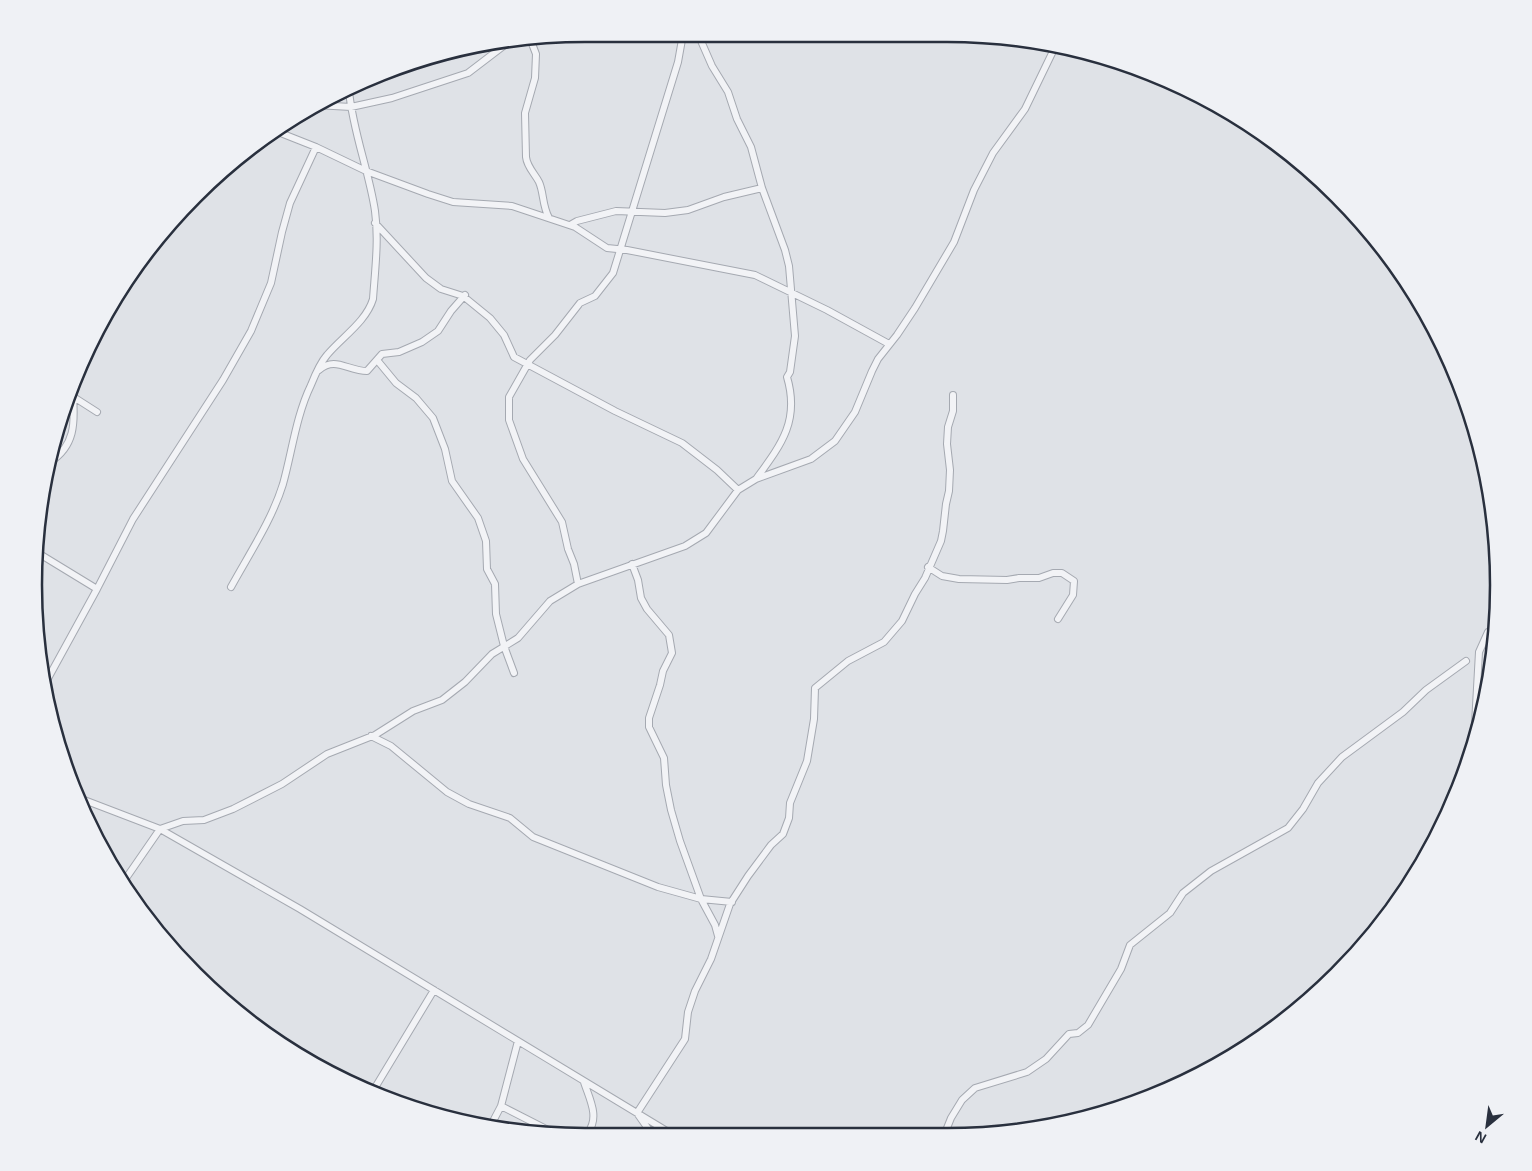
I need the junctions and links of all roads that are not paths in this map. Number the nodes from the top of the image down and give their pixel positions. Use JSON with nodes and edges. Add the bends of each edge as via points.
{"nodes":[{"id":1,"x":682,"y":42,"type":"edge"},
{"id":2,"x":702,"y":42,"type":"edge"},
{"id":3,"x":533,"y":45,"type":"edge"},
{"id":4,"x":499,"y":50,"type":"edge"},
{"id":5,"x":1052,"y":53,"type":"edge"},
{"id":6,"x":350,"y":96,"type":"edge"},
{"id":7,"x":331,"y":106,"type":"edge"},
{"id":8,"x":351,"y":107,"type":"junction"},
{"id":9,"x":285,"y":134,"type":"edge"},
{"id":10,"x":316,"y":147,"type":"junction"},
{"id":11,"x":366,"y":171,"type":"junction"},
{"id":12,"x":762,"y":188,"type":"junction"},
{"id":13,"x":632,"y":211,"type":"junction"},
{"id":14,"x":549,"y":218,"type":"junction"},
{"id":15,"x":375,"y":223,"type":"junction"},
{"id":16,"x":570,"y":225,"type":"junction"},
{"id":17,"x":618,"y":250,"type":"junction"},
{"id":18,"x":791,"y":292,"type":"junction"},
{"id":19,"x":464,"y":295,"type":"junction"},
{"id":20,"x":889,"y":344,"type":"junction"},
{"id":21,"x":377,"y":360,"type":"junction"},
{"id":22,"x":528,"y":363,"type":"junction"},
{"id":23,"x":316,"y":373,"type":"junction"},
{"id":24,"x":953,"y":395,"type":"dead end"},
{"id":25,"x":76,"y":399,"type":"edge"},
{"id":26,"x":73,"y":406,"type":"edge"},
{"id":27,"x":97,"y":412,"type":"dead end"},
{"id":28,"x":58,"y":457,"type":"edge"},
{"id":29,"x":756,"y":479,"type":"junction"},
{"id":30,"x":738,"y":490,"type":"junction"},
{"id":31,"x":44,"y":556,"type":"edge"},
{"id":32,"x":632,"y":564,"type":"junction"},
{"id":33,"x":928,"y":567,"type":"junction"},
{"id":34,"x":937,"y":574,"type":"junction"},
{"id":35,"x":925,"y":578,"type":"junction"},
{"id":36,"x":578,"y":584,"type":"junction"},
{"id":37,"x":231,"y":587,"type":"dead end"},
{"id":38,"x":97,"y":589,"type":"junction"},
{"id":39,"x":1058,"y":619,"type":"dead end"},
{"id":40,"x":1487,"y":635,"type":"edge"},
{"id":41,"x":504,"y":646,"type":"junction"},
{"id":42,"x":1466,"y":661,"type":"dead end"},
{"id":43,"x":514,"y":673,"type":"dead end"},
{"id":44,"x":50,"y":674,"type":"edge"},
{"id":45,"x":1476,"y":704,"type":"edge"},
{"id":46,"x":371,"y":736,"type":"junction"},
{"id":47,"x":88,"y":801,"type":"edge"},
{"id":48,"x":160,"y":829,"type":"junction"},
{"id":49,"x":127,"y":876,"type":"edge"},
{"id":50,"x":701,"y":899,"type":"junction"},
{"id":51,"x":732,"y":902,"type":"junction"},
{"id":52,"x":718,"y":937,"type":"junction"},
{"id":53,"x":434,"y":990,"type":"junction"},
{"id":54,"x":518,"y":1042,"type":"junction"},
{"id":55,"x":584,"y":1082,"type":"junction"},
{"id":56,"x":376,"y":1086,"type":"edge"},
{"id":57,"x":501,"y":1106,"type":"junction"},
{"id":58,"x":637,"y":1113,"type":"junction"},
{"id":59,"x":494,"y":1120,"type":"edge"},
{"id":60,"x":541,"y":1126,"type":"edge"},
{"id":61,"x":592,"y":1128,"type":"edge"},
{"id":62,"x":649,"y":1128,"type":"edge"},
{"id":63,"x":663,"y":1128,"type":"edge"},
{"id":64,"x":946,"y":1128,"type":"edge"}],
"edges":[{"from":1,"to":13,"type":"street"},
{"from":2,"to":12,"type":"street","via":[[728,92],[751,147]]},
{"from":3,"to":14,"type":"street","via":[[536,78],[525,113],[526,157],[540,185],[543,206]]},
{"from":4,"to":8,"type":"street","via":[[468,74]]},
{"from":5,"to":20,"type":"street","via":[[1025,110],[993,153],[974,190],[954,242],[915,308]]},
{"from":6,"to":8,"type":"street"},
{"from":7,"to":8,"type":"street"},
{"from":8,"to":11,"type":"street"},
{"from":9,"to":10,"type":"street"},
{"from":10,"to":11,"type":"street"},
{"from":10,"to":38,"type":"street","via":[[290,203],[271,283],[251,331],[133,519]]},
{"from":11,"to":14,"type":"street","via":[[453,202],[507,205]]},
{"from":11,"to":15,"type":"street"},
{"from":12,"to":13,"type":"street","via":[[688,210],[665,213]]},
{"from":12,"to":18,"type":"street","via":[[785,250]]},
{"from":13,"to":16,"type":"street","via":[[608,213]]},
{"from":13,"to":17,"type":"street"},
{"from":14,"to":16,"type":"street"},
{"from":15,"to":19,"type":"street","via":[[426,278],[441,289]]},
{"from":15,"to":23,"type":"street","via":[[377,251],[371,305],[326,356]]},
{"from":16,"to":17,"type":"street","via":[[607,248]]},
{"from":17,"to":18,"type":"street","via":[[748,273]]},
{"from":17,"to":22,"type":"street","via":[[613,273],[597,294],[580,303]]},
{"from":18,"to":20,"type":"street"},
{"from":18,"to":29,"type":"street","via":[[794,341],[788,377],[792,417],[788,430]]},
{"from":19,"to":21,"type":"street","via":[[438,331],[399,352],[382,354]]},
{"from":19,"to":22,"type":"street","via":[[504,335],[514,357]]},
{"from":20,"to":29,"type":"street","via":[[872,371],[855,412],[835,442],[811,459]]},
{"from":21,"to":23,"type":"street","via":[[367,371],[332,363]]},
{"from":21,"to":41,"type":"street","via":[[433,418],[445,449],[452,481],[478,518],[486,541],[487,569],[494,584],[496,614]]},
{"from":22,"to":30,"type":"street","via":[[682,443]]},
{"from":22,"to":36,"type":"street","via":[[509,398],[509,420],[527,468],[562,522]]},
{"from":23,"to":37,"type":"street","via":[[276,501]]},
{"from":24,"to":33,"type":"street","via":[[947,444],[949,491],[941,541]]},
{"from":25,"to":27,"type":"street"},
{"from":26,"to":28,"type":"street","via":[[70,439]]},
{"from":29,"to":30,"type":"street"},
{"from":30,"to":32,"type":"street","via":[[700,538],[676,551]]},
{"from":31,"to":38,"type":"street"},
{"from":32,"to":36,"type":"street"},
{"from":32,"to":50,"type":"street","via":[[641,598],[669,635],[672,653],[663,671],[649,727],[664,758],[671,810]]},
{"from":33,"to":34,"type":"street"},
{"from":33,"to":35,"type":"street"},
{"from":34,"to":35,"type":"street"},
{"from":34,"to":39,"type":"street","via":[[959,579],[1006,580],[1062,573],[1074,581],[1073,595]]},
{"from":35,"to":51,"type":"street","via":[[894,632],[884,642],[843,664],[815,688],[807,761],[790,803],[783,834],[771,845]]},
{"from":36,"to":41,"type":"street","via":[[550,601],[518,638]]},
{"from":38,"to":44,"type":"street"},
{"from":40,"to":45,"type":"street","via":[[1479,652]]},
{"from":41,"to":43,"type":"street"},
{"from":41,"to":46,"type":"street","via":[[442,700],[413,710]]},
{"from":42,"to":64,"type":"street","via":[[1342,757],[1318,783],[1288,828],[1211,871],[1183,894],[1170,913],[1130,945],[1121,969],[1088,1025],[1078,1034],[1069,1034],[1027,1072],[975,1088],[962,1100]]},
{"from":46,"to":48,"type":"street","via":[[327,754],[282,784],[233,809],[204,820],[183,821]]},
{"from":46,"to":50,"type":"street","via":[[391,746],[447,792],[469,804],[510,818],[533,837],[658,887]]},
{"from":47,"to":48,"type":"street"},
{"from":48,"to":49,"type":"street"},
{"from":48,"to":53,"type":"street"},
{"from":50,"to":51,"type":"street"},
{"from":50,"to":52,"type":"street"},
{"from":51,"to":52,"type":"street"},
{"from":52,"to":58,"type":"street","via":[[688,1012],[685,1039]]},
{"from":53,"to":54,"type":"street"},
{"from":53,"to":56,"type":"street"},
{"from":54,"to":55,"type":"street"},
{"from":54,"to":57,"type":"street"},
{"from":55,"to":58,"type":"street"},
{"from":55,"to":61,"type":"street","via":[[594,1119]]},
{"from":57,"to":59,"type":"street"},
{"from":57,"to":60,"type":"street"},
{"from":58,"to":62,"type":"street"},
{"from":58,"to":63,"type":"street"}]}
